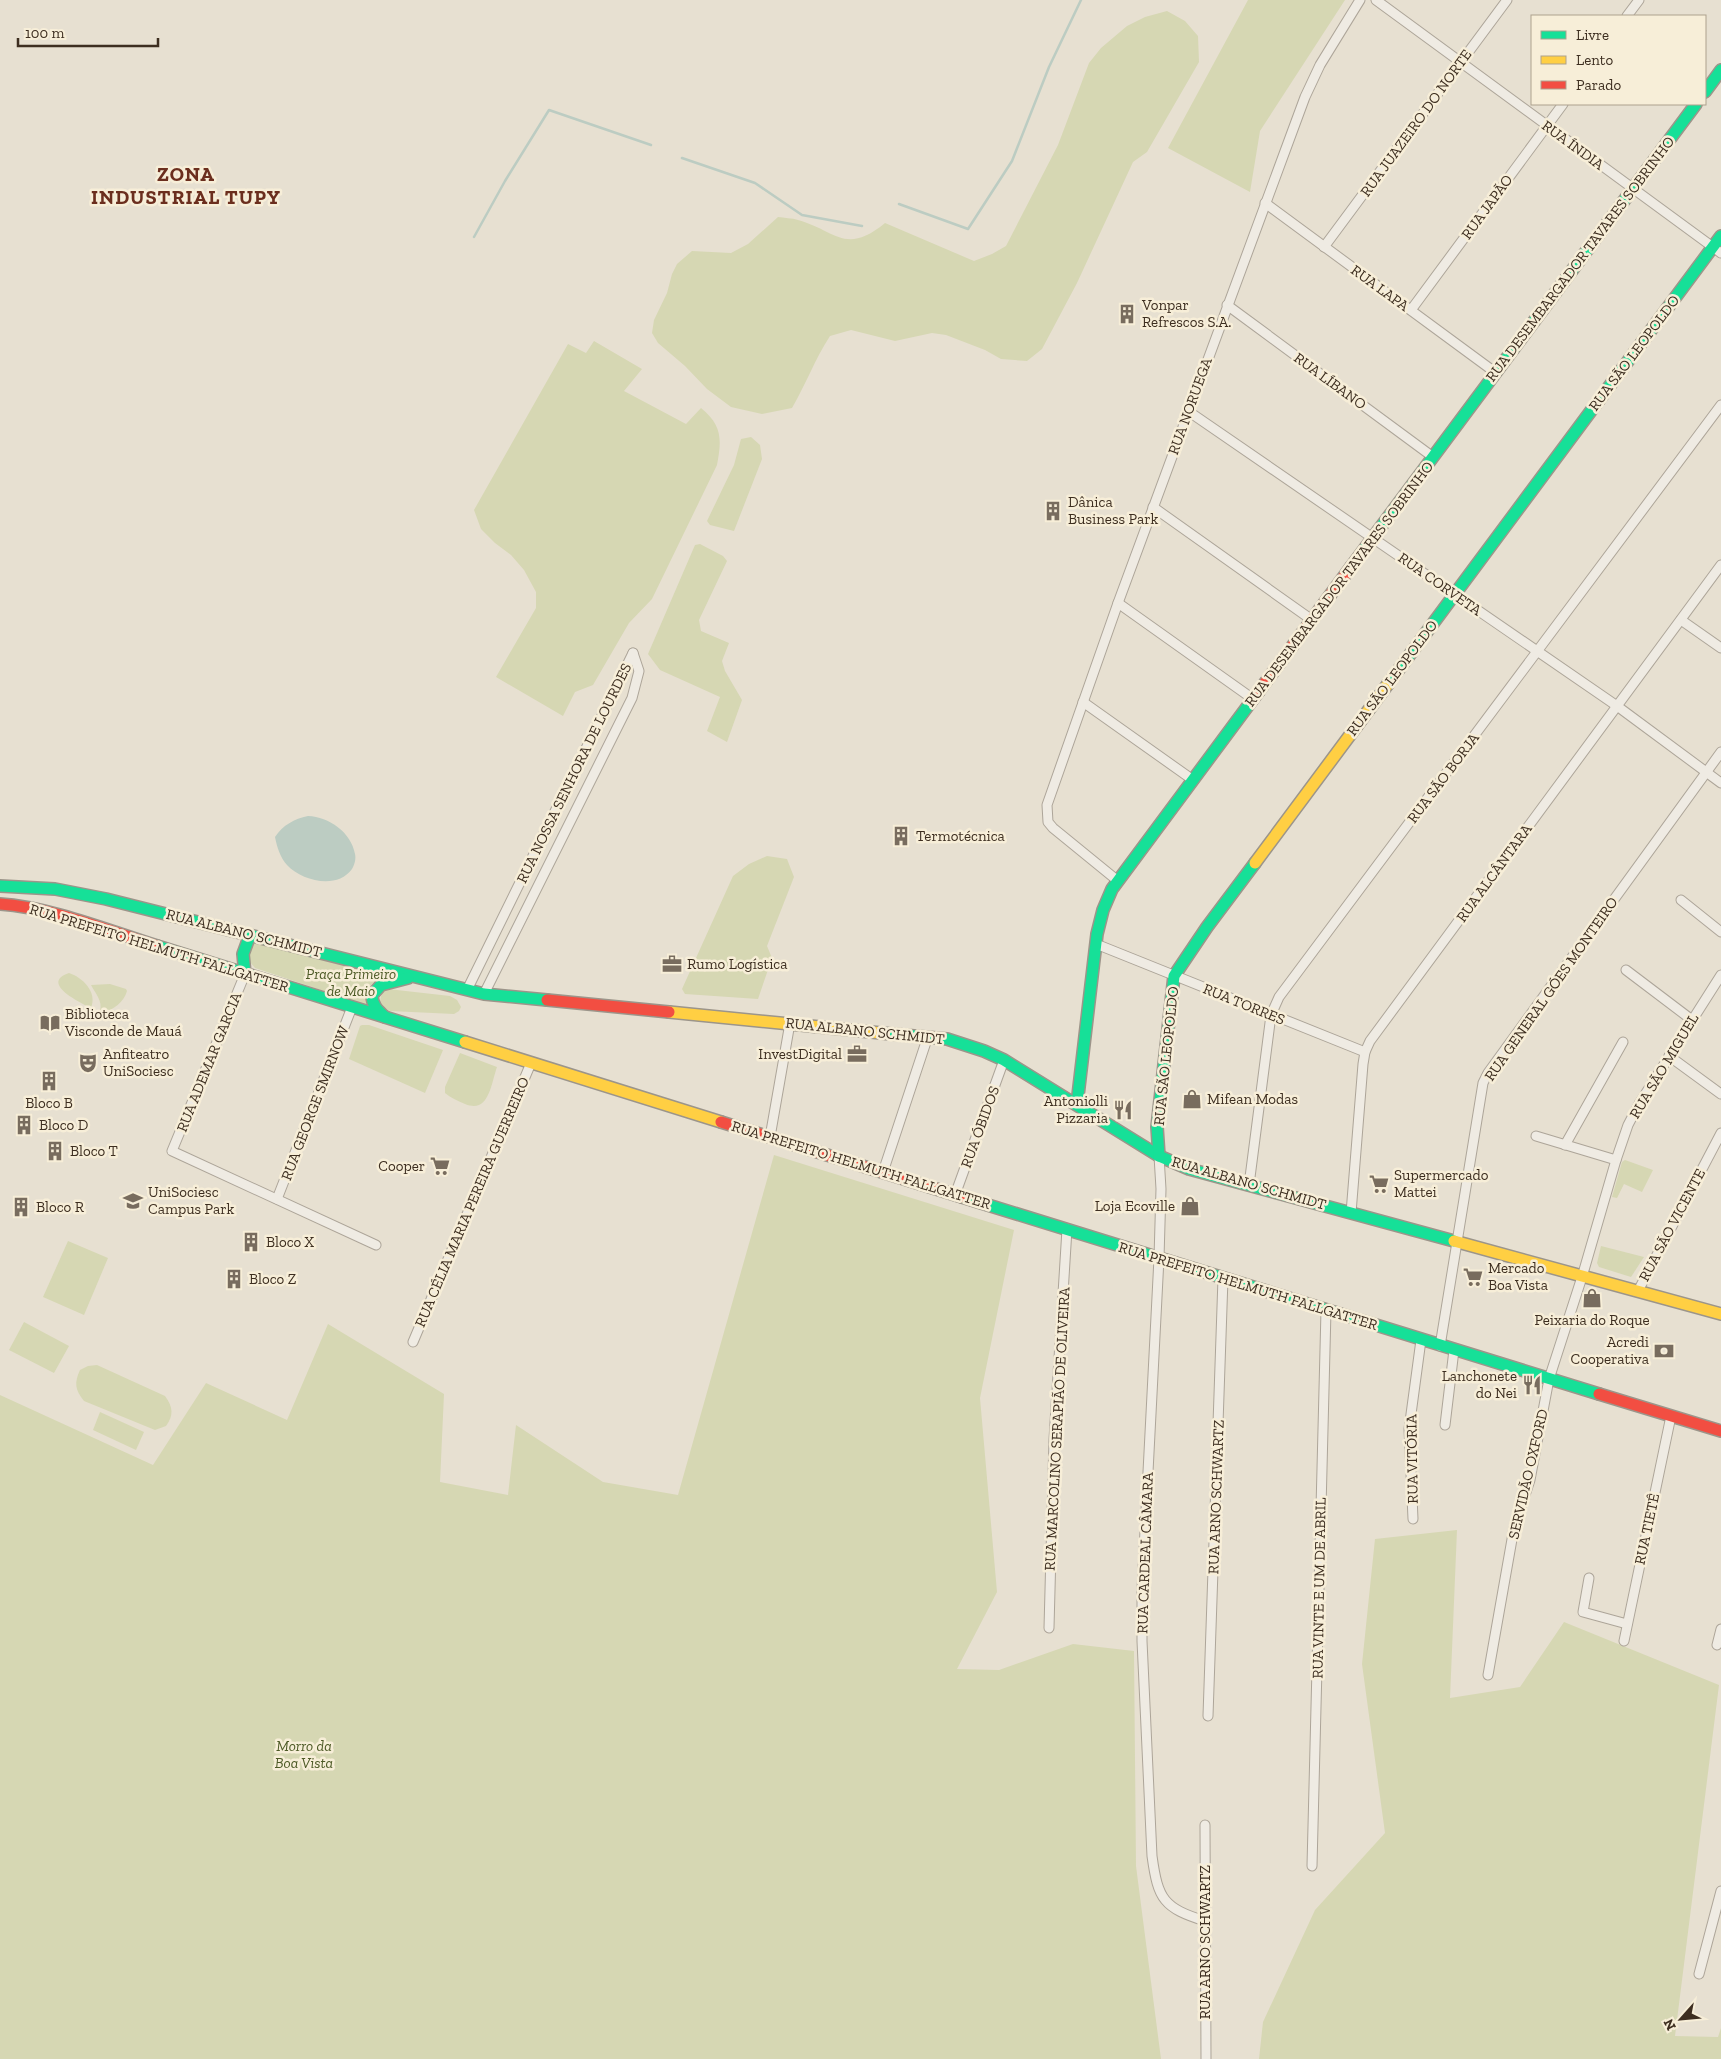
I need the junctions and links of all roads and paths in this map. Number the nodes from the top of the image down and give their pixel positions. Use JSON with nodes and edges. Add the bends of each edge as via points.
{"nodes":[{"id":1,"x":1360,"y":0,"type":"edge"},
{"id":2,"x":1376,"y":0,"type":"edge"},
{"id":3,"x":1507,"y":0,"type":"edge"},
{"id":4,"x":1639,"y":0,"type":"edge"},
{"id":5,"x":1628,"y":15,"type":"edge"},
{"id":6,"x":1461,"y":62,"type":"junction"},
{"id":7,"x":1721,"y":70,"type":"edge"},
{"id":8,"x":1706,"y":91,"type":"edge"},
{"id":9,"x":1562,"y":105,"type":"edge"},
{"id":10,"x":1695,"y":105,"type":"edge"},
{"id":11,"x":1547,"y":126,"type":"junction"},
{"id":12,"x":1632,"y":189,"type":"junction"},
{"id":13,"x":1265,"y":203,"type":"junction"},
{"id":14,"x":1721,"y":236,"type":"edge"},
{"id":15,"x":1324,"y":247,"type":"junction"},
{"id":16,"x":1717,"y":250,"type":"edge"},
{"id":17,"x":1227,"y":305,"type":"junction"},
{"id":18,"x":1411,"y":310,"type":"junction"},
{"id":19,"x":1496,"y":372,"type":"junction"},
{"id":20,"x":1721,"y":405,"type":"edge"},
{"id":21,"x":1188,"y":411,"type":"junction"},
{"id":22,"x":1433,"y":457,"type":"junction"},
{"id":23,"x":1153,"y":506,"type":"junction"},
{"id":24,"x":1373,"y":538,"type":"junction"},
{"id":25,"x":1721,"y":565,"type":"edge"},
{"id":26,"x":1455,"y":594,"type":"junction"},
{"id":27,"x":1118,"y":602,"type":"junction"},
{"id":28,"x":1312,"y":620,"type":"junction"},
{"id":29,"x":1681,"y":620,"type":"junction"},
{"id":30,"x":1721,"y":648,"type":"edge"},
{"id":31,"x":1538,"y":651,"type":"junction"},
{"id":32,"x":1253,"y":699,"type":"junction"},
{"id":33,"x":1083,"y":702,"type":"junction"},
{"id":34,"x":1617,"y":706,"type":"junction"},
{"id":35,"x":1721,"y":752,"type":"edge"},
{"id":36,"x":580,"y":763,"type":"junction"},
{"id":37,"x":595,"y":770,"type":"junction"},
{"id":38,"x":1707,"y":772,"type":"junction"},
{"id":39,"x":1193,"y":780,"type":"junction"},
{"id":40,"x":1721,"y":783,"type":"edge"},
{"id":41,"x":1118,"y":881,"type":"junction"},
{"id":42,"x":0,"y":886,"type":"edge"},
{"id":43,"x":1681,"y":900,"type":"dead end"},
{"id":44,"x":0,"y":904,"type":"edge"},
{"id":45,"x":1721,"y":932,"type":"edge"},
{"id":46,"x":250,"y":934,"type":"junction"},
{"id":47,"x":1096,"y":944,"type":"junction"},
{"id":48,"x":1626,"y":970,"type":"dead end"},
{"id":49,"x":245,"y":974,"type":"junction"},
{"id":50,"x":1721,"y":975,"type":"edge"},
{"id":51,"x":1174,"y":976,"type":"junction"},
{"id":52,"x":424,"y":978,"type":"junction"},
{"id":53,"x":467,"y":990,"type":"junction"},
{"id":54,"x":484,"y":994,"type":"junction"},
{"id":55,"x":352,"y":1007,"type":"junction"},
{"id":56,"x":1272,"y":1015,"type":"junction"},
{"id":57,"x":385,"y":1017,"type":"junction"},
{"id":58,"x":1692,"y":1020,"type":"junction"},
{"id":59,"x":790,"y":1023,"type":"junction"},
{"id":60,"x":928,"y":1036,"type":"junction"},
{"id":61,"x":1623,"y":1042,"type":"dead end"},
{"id":62,"x":1365,"y":1052,"type":"junction"},
{"id":63,"x":1669,"y":1056,"type":"junction"},
{"id":64,"x":1004,"y":1060,"type":"junction"},
{"id":65,"x":531,"y":1063,"type":"junction"},
{"id":66,"x":1721,"y":1094,"type":"edge"},
{"id":67,"x":1077,"y":1104,"type":"junction"},
{"id":68,"x":1721,"y":1133,"type":"edge"},
{"id":69,"x":1536,"y":1136,"type":"dead end"},
{"id":70,"x":770,"y":1137,"type":"junction"},
{"id":71,"x":1565,"y":1145,"type":"junction"},
{"id":72,"x":1159,"y":1156,"type":"junction"},
{"id":73,"x":1616,"y":1160,"type":"junction"},
{"id":74,"x":882,"y":1172,"type":"junction"},
{"id":75,"x":1248,"y":1185,"type":"junction"},
{"id":76,"x":955,"y":1195,"type":"junction"},
{"id":77,"x":277,"y":1200,"type":"junction"},
{"id":78,"x":1351,"y":1213,"type":"junction"},
{"id":79,"x":1067,"y":1229,"type":"junction"},
{"id":80,"x":1457,"y":1242,"type":"junction"},
{"id":81,"x":376,"y":1245,"type":"dead end"},
{"id":82,"x":1159,"y":1258,"type":"junction"},
{"id":83,"x":1582,"y":1277,"type":"junction"},
{"id":84,"x":1223,"y":1278,"type":"junction"},
{"id":85,"x":1638,"y":1291,"type":"junction"},
{"id":86,"x":1326,"y":1310,"type":"junction"},
{"id":87,"x":1721,"y":1314,"type":"edge"},
{"id":88,"x":1421,"y":1340,"type":"junction"},
{"id":89,"x":413,"y":1342,"type":"dead end"},
{"id":90,"x":1440,"y":1346,"type":"junction"},
{"id":91,"x":1454,"y":1350,"type":"junction"},
{"id":92,"x":1549,"y":1379,"type":"junction"},
{"id":93,"x":1671,"y":1416,"type":"junction"},
{"id":94,"x":1445,"y":1425,"type":"dead end"},
{"id":95,"x":1721,"y":1431,"type":"edge"},
{"id":96,"x":1413,"y":1519,"type":"dead end"},
{"id":97,"x":1590,"y":1578,"type":"dead end"},
{"id":98,"x":1628,"y":1624,"type":"junction"},
{"id":99,"x":1049,"y":1628,"type":"dead end"},
{"id":100,"x":1721,"y":1629,"type":"edge"},
{"id":101,"x":1624,"y":1641,"type":"dead end"},
{"id":102,"x":1717,"y":1644,"type":"dead end"},
{"id":103,"x":1488,"y":1676,"type":"dead end"},
{"id":104,"x":1208,"y":1716,"type":"dead end"},
{"id":105,"x":1205,"y":1825,"type":"dead end"},
{"id":106,"x":1312,"y":1866,"type":"dead end"},
{"id":107,"x":1721,"y":1891,"type":"edge"},
{"id":108,"x":1206,"y":1922,"type":"junction"},
{"id":109,"x":1699,"y":1974,"type":"dead end"},
{"id":110,"x":1206,"y":2059,"type":"edge"}],
"edges":[{"from":1,"to":13,"type":"street","name":"RUA NORUEGA","via":[[1312,81]]},
{"from":2,"to":6,"type":"street","name":"RUA ÍNDIA"},
{"from":3,"to":6,"type":"street","name":"RUA JUAZEIRO DO NORTE"},
{"from":4,"to":5,"type":"street"},
{"from":6,"to":11,"type":"street","name":"RUA ÍNDIA"},
{"from":6,"to":15,"type":"street","name":"RUA JUAZEIRO DO NORTE"},
{"from":7,"to":8,"type":"main road"},
{"from":9,"to":11,"type":"street","name":"RUA JAPÃO"},
{"from":10,"to":12,"type":"main road","name":"RUA DESEMBARGADOR TAVARES SOBRINHO"},
{"from":11,"to":12,"type":"street","name":"RUA ÍNDIA"},
{"from":11,"to":18,"type":"street","name":"RUA JAPÃO"},
{"from":12,"to":16,"type":"street","name":"RUA ÍNDIA"},
{"from":12,"to":19,"type":"main road","name":"RUA DESEMBARGADOR TAVARES SOBRINHO"},
{"from":13,"to":15,"type":"street","name":"RUA LAPA"},
{"from":13,"to":17,"type":"street","name":"RUA NORUEGA"},
{"from":14,"to":16,"type":"main road","name":"RUA SÃO LEOPOLDO"},
{"from":15,"to":18,"type":"street","name":"RUA LAPA"},
{"from":16,"to":26,"type":"main road","name":"RUA SÃO LEOPOLDO"},
{"from":17,"to":21,"type":"street","name":"RUA NORUEGA"},
{"from":17,"to":22,"type":"street","name":"RUA LÍBANO"},
{"from":18,"to":19,"type":"street","name":"RUA LAPA"},
{"from":19,"to":22,"type":"main road","name":"RUA DESEMBARGADOR TAVARES SOBRINHO"},
{"from":20,"to":31,"type":"street","name":"RUA SÃO BORJA"},
{"from":21,"to":23,"type":"street","name":"RUA NORUEGA"},
{"from":21,"to":24,"type":"street","name":"RUA CORVETA"},
{"from":22,"to":24,"type":"main road","name":"RUA DESEMBARGADOR TAVARES SOBRINHO"},
{"from":23,"to":27,"type":"street","name":"RUA NORUEGA"},
{"from":23,"to":28,"type":"street"},
{"from":24,"to":26,"type":"street","name":"RUA CORVETA"},
{"from":24,"to":28,"type":"main road","name":"RUA DESEMBARGADOR TAVARES SOBRINHO"},
{"from":25,"to":29,"type":"street","name":"RUA ALCÂNTARA"},
{"from":26,"to":31,"type":"street","name":"RUA CORVETA"},
{"from":26,"to":51,"type":"main road","name":"RUA SÃO LEOPOLDO"},
{"from":27,"to":32,"type":"street"},
{"from":27,"to":33,"type":"street","name":"RUA NORUEGA"},
{"from":28,"to":32,"type":"main road","name":"RUA DESEMBARGADOR TAVARES SOBRINHO"},
{"from":29,"to":30,"type":"street"},
{"from":29,"to":34,"type":"street","name":"RUA ALCÂNTARA"},
{"from":31,"to":34,"type":"street","name":"RUA CORVETA"},
{"from":31,"to":56,"type":"street","name":"RUA SÃO BORJA","via":[[1279,997]]},
{"from":32,"to":39,"type":"main road","name":"RUA DESEMBARGADOR TAVARES SOBRINHO"},
{"from":33,"to":39,"type":"street"},
{"from":33,"to":41,"type":"street","name":"RUA NORUEGA","via":[[1047,805],[1048,822]]},
{"from":34,"to":38,"type":"street","name":"RUA CORVETA"},
{"from":34,"to":62,"type":"street","name":"RUA ALCÂNTARA"},
{"from":35,"to":38,"type":"street","name":"RUA GENERAL GÓES MONTEIRO"},
{"from":36,"to":37,"type":"street"},
{"from":36,"to":37,"type":"street","name":"RUA NOSSA SENHORA DE LOURDES","via":[[633,653],[639,671],[638,681]]},
{"from":36,"to":53,"type":"street","name":"RUA NOSSA SENHORA DE LOURDES"},
{"from":37,"to":54,"type":"street","name":"RUA NOSSA SENHORA DE LOURDES"},
{"from":38,"to":40,"type":"street","name":"RUA CORVETA"},
{"from":38,"to":80,"type":"street","name":"RUA GENERAL GÓES MONTEIRO","via":[[1488,1073],[1481,1093]]},
{"from":39,"to":41,"type":"main road","name":"RUA DESEMBARGADOR TAVARES SOBRINHO"},
{"from":41,"to":47,"type":"main road","name":"RUA DESEMBARGADOR TAVARES SOBRINHO","via":[[1102,910]]},
{"from":42,"to":46,"type":"main road","name":"RUA ALBANO SCHMIDT","via":[[56,889],[89,895]]},
{"from":43,"to":45,"type":"street"},
{"from":44,"to":49,"type":"main road","name":"RUA PREFEITO HELMUTH FALLGATTER","via":[[50,913]]},
{"from":46,"to":49,"type":"main road","via":[[243,954]]},
{"from":46,"to":52,"type":"main road","name":"RUA ALBANO SCHMIDT"},
{"from":47,"to":51,"type":"street","name":"RUA TORRES"},
{"from":47,"to":67,"type":"main road","name":"RUA DESEMBARGADOR TAVARES SOBRINHO"},
{"from":48,"to":58,"type":"street"},
{"from":49,"to":55,"type":"main road","name":"RUA PREFEITO HELMUTH FALLGATTER"},
{"from":49,"to":77,"type":"street","name":"RUA ADEMAR GARCIA","via":[[172,1151]]},
{"from":50,"to":58,"type":"street","name":"RUA SÃO MIGUEL"},
{"from":51,"to":56,"type":"street","name":"RUA TORRES"},
{"from":51,"to":72,"type":"main road","name":"RUA SÃO LEOPOLDO","via":[[1157,1127]]},
{"from":52,"to":53,"type":"main road","name":"RUA ALBANO SCHMIDT"},
{"from":52,"to":57,"type":"main road","via":[[399,978],[376,987],[371,996],[373,1005]]},
{"from":53,"to":54,"type":"main road","name":"RUA ALBANO SCHMIDT"},
{"from":54,"to":59,"type":"main road","name":"RUA ALBANO SCHMIDT"},
{"from":55,"to":57,"type":"main road","name":"RUA PREFEITO HELMUTH FALLGATTER"},
{"from":55,"to":77,"type":"street","name":"RUA GEORGE SMIRNOW"},
{"from":56,"to":62,"type":"street","name":"RUA TORRES"},
{"from":56,"to":75,"type":"street","name":"RUA SÃO BORJA"},
{"from":57,"to":65,"type":"main road","name":"RUA PREFEITO HELMUTH FALLGATTER"},
{"from":58,"to":63,"type":"street","name":"RUA SÃO MIGUEL"},
{"from":59,"to":60,"type":"main road","name":"RUA ALBANO SCHMIDT"},
{"from":59,"to":70,"type":"street"},
{"from":60,"to":64,"type":"main road","name":"RUA ALBANO SCHMIDT","via":[[966,1044]]},
{"from":60,"to":74,"type":"street"},
{"from":61,"to":71,"type":"street"},
{"from":62,"to":78,"type":"street","name":"RUA ALCÂNTARA"},
{"from":63,"to":66,"type":"street"},
{"from":63,"to":73,"type":"street","name":"RUA SÃO MIGUEL","via":[[1628,1125]]},
{"from":64,"to":67,"type":"main road","name":"RUA ALBANO SCHMIDT"},
{"from":64,"to":76,"type":"street","name":"RUA ÓBIDOS"},
{"from":65,"to":70,"type":"main road","name":"RUA PREFEITO HELMUTH FALLGATTER"},
{"from":65,"to":89,"type":"street","name":"RUA CÉLIA MARIA PEREIRA GUERREIRO"},
{"from":67,"to":72,"type":"main road","name":"RUA ALBANO SCHMIDT"},
{"from":68,"to":85,"type":"street","name":"RUA SÃO VICENTE"},
{"from":69,"to":71,"type":"street"},
{"from":70,"to":74,"type":"main road","name":"RUA PREFEITO HELMUTH FALLGATTER"},
{"from":71,"to":73,"type":"street"},
{"from":72,"to":75,"type":"main road","name":"RUA ALBANO SCHMIDT"},
{"from":72,"to":82,"type":"street","name":"RUA CARDEAL CÂMARA"},
{"from":73,"to":83,"type":"street","name":"RUA SÃO MIGUEL"},
{"from":74,"to":76,"type":"main road","name":"RUA PREFEITO HELMUTH FALLGATTER"},
{"from":75,"to":78,"type":"main road","name":"RUA ALBANO SCHMIDT"},
{"from":76,"to":79,"type":"main road","name":"RUA PREFEITO HELMUTH FALLGATTER"},
{"from":77,"to":81,"type":"street"},
{"from":78,"to":80,"type":"main road","name":"RUA ALBANO SCHMIDT"},
{"from":79,"to":82,"type":"main road","name":"RUA PREFEITO HELMUTH FALLGATTER"},
{"from":79,"to":99,"type":"street","name":"RUA MARCOLINO SERAPIÃO DE OLIVEIRA","via":[[1054,1458]]},
{"from":80,"to":83,"type":"main road","name":"RUA ALBANO SCHMIDT"},
{"from":80,"to":90,"type":"street","name":"RUA GENERAL GÓES MONTEIRO"},
{"from":82,"to":84,"type":"main road","name":"RUA PREFEITO HELMUTH FALLGATTER"},
{"from":82,"to":108,"type":"street","name":"RUA CARDEAL CÂMARA","via":[[1142,1606],[1152,1856],[1159,1890],[1172,1909]]},
{"from":83,"to":85,"type":"main road","name":"RUA ALBANO SCHMIDT"},
{"from":83,"to":92,"type":"street","name":"SERVIDÃO OXFORD"},
{"from":84,"to":86,"type":"main road","name":"RUA PREFEITO HELMUTH FALLGATTER"},
{"from":84,"to":104,"type":"street","name":"RUA ARNO SCHWARTZ"},
{"from":85,"to":87,"type":"main road","name":"RUA ALBANO SCHMIDT"},
{"from":86,"to":88,"type":"main road","name":"RUA PREFEITO HELMUTH FALLGATTER"},
{"from":86,"to":106,"type":"street","name":"RUA VINTE E UM DE ABRIL"},
{"from":88,"to":90,"type":"main road","name":"RUA PREFEITO HELMUTH FALLGATTER"},
{"from":88,"to":96,"type":"street","name":"RUA VITÓRIA","via":[[1409,1429]]},
{"from":90,"to":91,"type":"main road","name":"RUA PREFEITO HELMUTH FALLGATTER"},
{"from":91,"to":92,"type":"main road","name":"RUA PREFEITO HELMUTH FALLGATTER"},
{"from":91,"to":94,"type":"street"},
{"from":92,"to":93,"type":"main road","name":"RUA PREFEITO HELMUTH FALLGATTER"},
{"from":92,"to":103,"type":"street","name":"SERVIDÃO OXFORD","via":[[1530,1480],[1514,1528]]},
{"from":93,"to":95,"type":"main road","name":"RUA PREFEITO HELMUTH FALLGATTER"},
{"from":93,"to":98,"type":"street","name":"RUA TIETÊ"},
{"from":97,"to":98,"type":"street","via":[[1583,1612]]},
{"from":98,"to":101,"type":"street","name":"RUA TIETÊ"},
{"from":100,"to":102,"type":"street"},
{"from":105,"to":108,"type":"street","name":"RUA ARNO SCHWARTZ"},
{"from":107,"to":109,"type":"street"},
{"from":108,"to":110,"type":"street","name":"RUA ARNO SCHWARTZ"}]}
